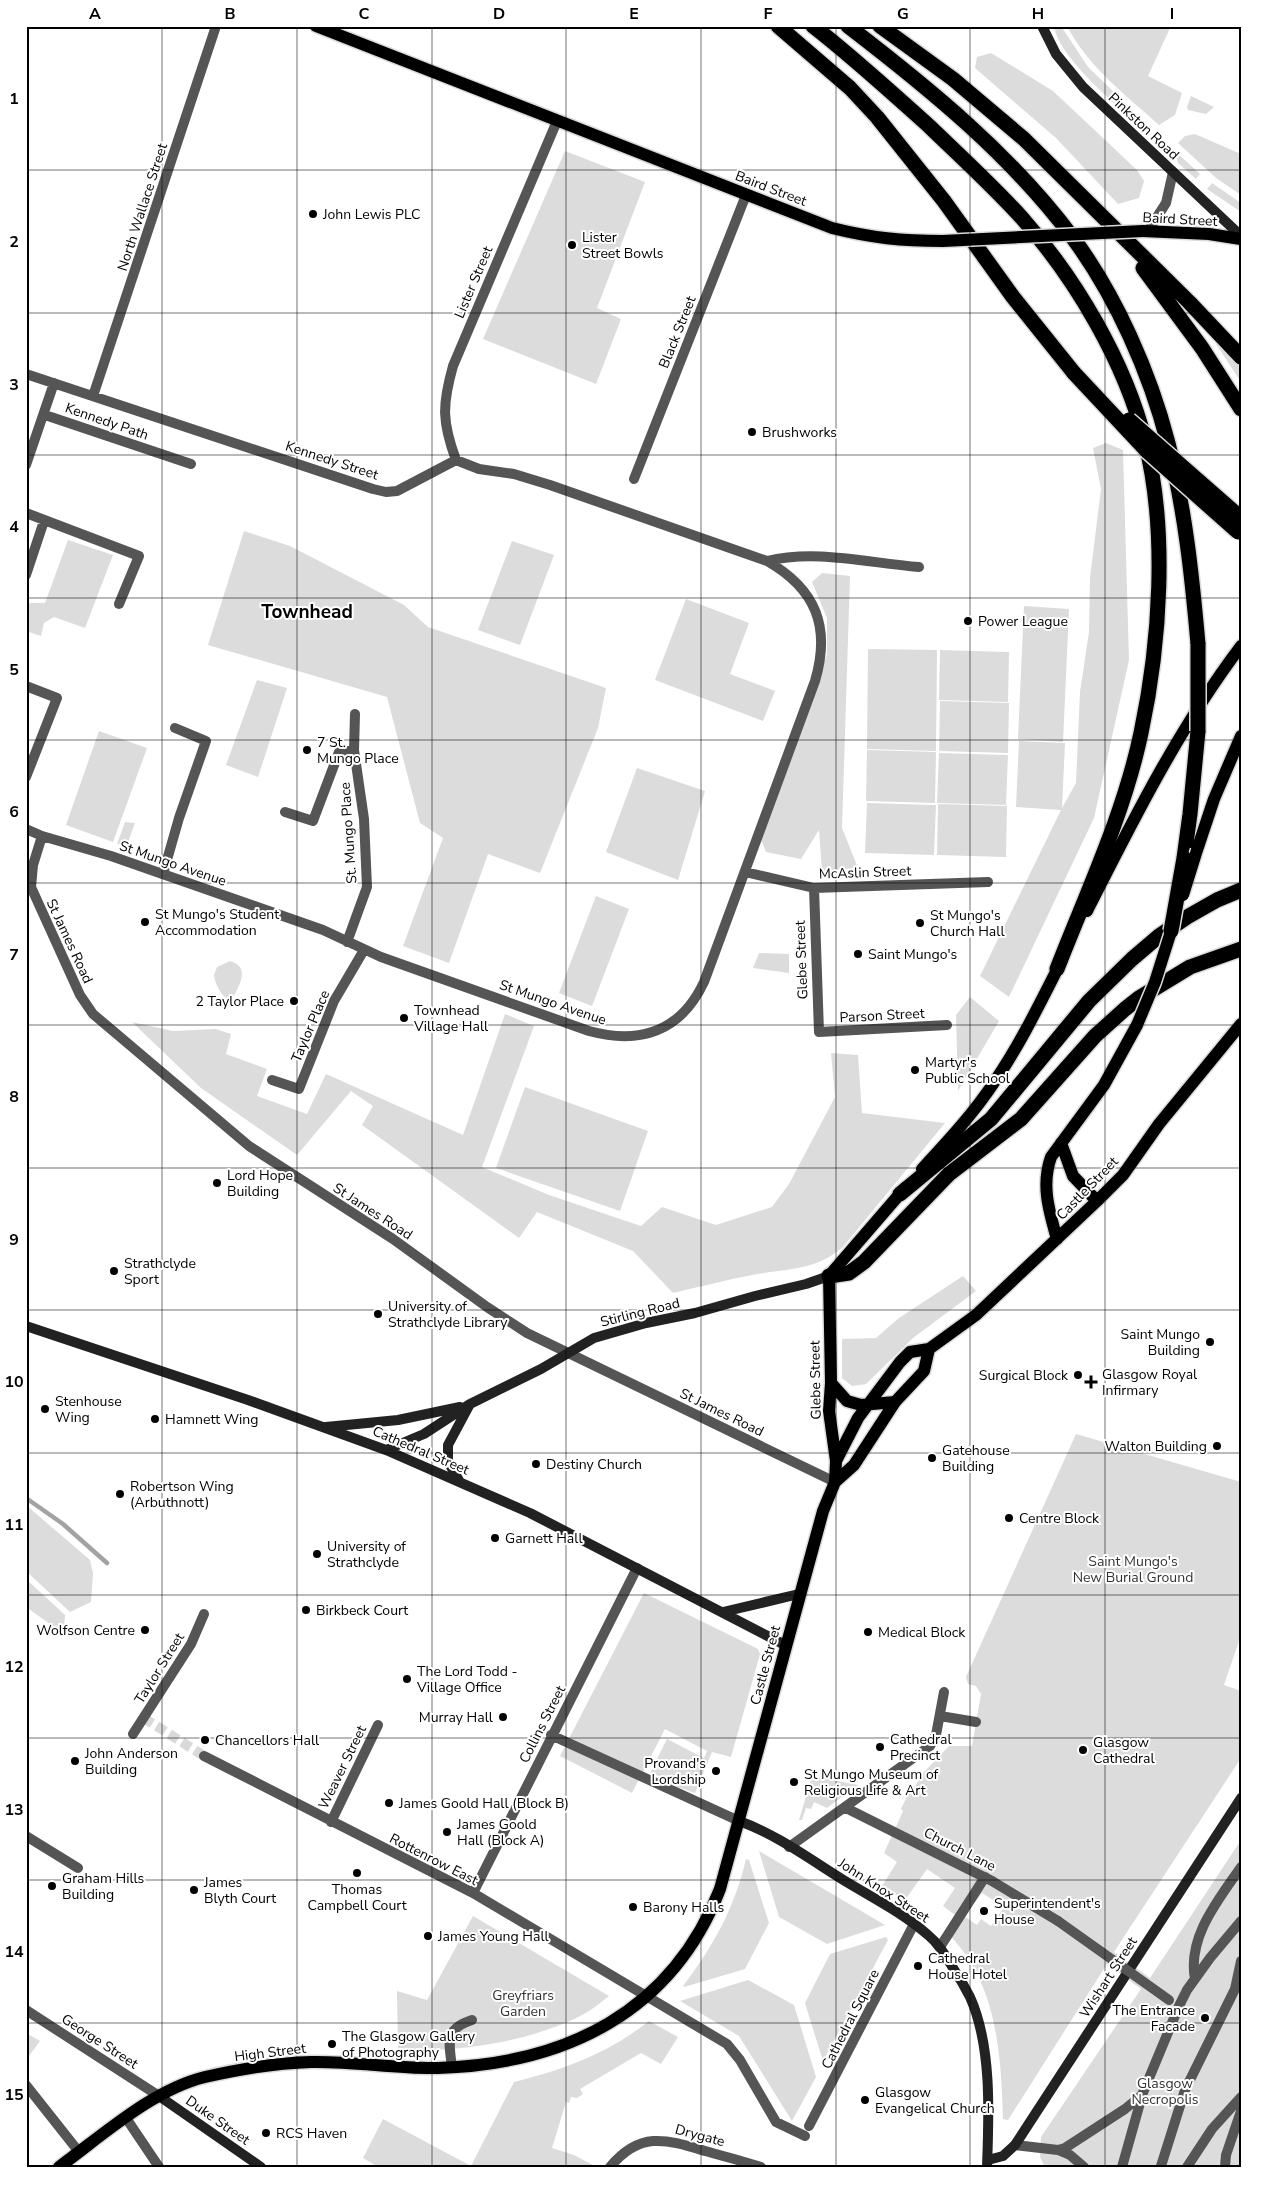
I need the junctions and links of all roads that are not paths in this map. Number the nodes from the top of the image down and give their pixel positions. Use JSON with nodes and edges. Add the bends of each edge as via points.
{"nodes":[{"id":1,"x":216,"y":26,"type":"edge"},
{"id":2,"x":316,"y":26,"type":"edge"},
{"id":3,"x":778,"y":26,"type":"edge"},
{"id":4,"x":813,"y":26,"type":"edge"},
{"id":5,"x":848,"y":26,"type":"edge"},
{"id":6,"x":880,"y":26,"type":"edge"},
{"id":7,"x":1042,"y":26,"type":"edge"},
{"id":8,"x":557,"y":120,"type":"junction"},
{"id":9,"x":1173,"y":172,"type":"junction"},
{"id":10,"x":746,"y":195,"type":"junction"},
{"id":11,"x":1082,"y":196,"type":"junction"},
{"id":12,"x":1145,"y":231,"type":"junction"},
{"id":13,"x":1241,"y":238,"type":"edge"},
{"id":14,"x":1241,"y":357,"type":"edge"},
{"id":15,"x":26,"y":374,"type":"edge"},
{"id":16,"x":54,"y":383,"type":"junction"},
{"id":17,"x":93,"y":396,"type":"junction"},
{"id":18,"x":1241,"y":409,"type":"edge"},
{"id":19,"x":45,"y":415,"type":"junction"},
{"id":20,"x":456,"y":460,"type":"junction"},
{"id":21,"x":191,"y":464,"type":"dead end"},
{"id":22,"x":26,"y":465,"type":"edge"},
{"id":23,"x":634,"y":480,"type":"dead end"},
{"id":24,"x":26,"y":513,"type":"edge"},
{"id":25,"x":44,"y":521,"type":"junction"},
{"id":26,"x":1240,"y":528,"type":"edge"},
{"id":27,"x":767,"y":561,"type":"junction"},
{"id":28,"x":919,"y":567,"type":"dead end"},
{"id":29,"x":26,"y":575,"type":"edge"},
{"id":30,"x":119,"y":604,"type":"dead end"},
{"id":31,"x":1241,"y":646,"type":"edge"},
{"id":32,"x":26,"y":686,"type":"edge"},
{"id":33,"x":355,"y":714,"type":"dead end"},
{"id":34,"x":175,"y":728,"type":"dead end"},
{"id":35,"x":1241,"y":736,"type":"edge"},
{"id":36,"x":354,"y":750,"type":"junction"},
{"id":37,"x":26,"y":777,"type":"edge"},
{"id":38,"x":284,"y":812,"type":"dead end"},
{"id":39,"x":26,"y":829,"type":"edge"},
{"id":40,"x":42,"y":836,"type":"junction"},
{"id":41,"x":745,"y":872,"type":"junction"},
{"id":42,"x":163,"y":874,"type":"junction"},
{"id":43,"x":988,"y":882,"type":"dead end"},
{"id":44,"x":814,"y":888,"type":"junction"},
{"id":45,"x":1241,"y":890,"type":"edge"},
{"id":46,"x":1172,"y":931,"type":"junction"},
{"id":47,"x":347,"y":942,"type":"junction"},
{"id":48,"x":1241,"y":948,"type":"edge"},
{"id":49,"x":364,"y":950,"type":"junction"},
{"id":50,"x":1057,"y":969,"type":"junction"},
{"id":51,"x":1241,"y":1024,"type":"edge"},
{"id":52,"x":947,"y":1025,"type":"dead end"},
{"id":53,"x":819,"y":1032,"type":"joint"},
{"id":54,"x":272,"y":1080,"type":"dead end"},
{"id":55,"x":1061,"y":1143,"type":"junction"},
{"id":56,"x":900,"y":1194,"type":"junction"},
{"id":57,"x":1097,"y":1201,"type":"junction"},
{"id":58,"x":1057,"y":1240,"type":"junction"},
{"id":59,"x":828,"y":1276,"type":"junction"},
{"id":60,"x":26,"y":1326,"type":"edge"},
{"id":61,"x":929,"y":1349,"type":"junction"},
{"id":62,"x":566,"y":1352,"type":"junction"},
{"id":63,"x":831,"y":1383,"type":"junction"},
{"id":64,"x":895,"y":1402,"type":"junction"},
{"id":65,"x":470,"y":1404,"type":"junction"},
{"id":66,"x":868,"y":1405,"type":"junction"},
{"id":67,"x":322,"y":1427,"type":"junction"},
{"id":68,"x":386,"y":1450,"type":"junction"},
{"id":69,"x":836,"y":1461,"type":"junction"},
{"id":70,"x":460,"y":1482,"type":"junction"},
{"id":71,"x":836,"y":1482,"type":"junction"},
{"id":72,"x":637,"y":1568,"type":"junction"},
{"id":73,"x":799,"y":1594,"type":"junction"},
{"id":74,"x":723,"y":1612,"type":"junction"},
{"id":75,"x":204,"y":1614,"type":"dead end"},
{"id":76,"x":785,"y":1645,"type":"junction"},
{"id":77,"x":944,"y":1692,"type":"dead end"},
{"id":78,"x":940,"y":1716,"type":"junction"},
{"id":79,"x":976,"y":1722,"type":"dead end"},
{"id":80,"x":378,"y":1725,"type":"dead end"},
{"id":81,"x":133,"y":1734,"type":"dead end"},
{"id":82,"x":551,"y":1735,"type":"junction"},
{"id":83,"x":204,"y":1756,"type":"tunnel mouth"},
{"id":84,"x":1241,"y":1798,"type":"edge"},
{"id":85,"x":846,"y":1808,"type":"junction"},
{"id":86,"x":739,"y":1821,"type":"junction"},
{"id":87,"x":331,"y":1822,"type":"junction"},
{"id":88,"x":26,"y":1836,"type":"edge"},
{"id":89,"x":789,"y":1847,"type":"junction"},
{"id":90,"x":1241,"y":1867,"type":"edge"},
{"id":91,"x":78,"y":1868,"type":"dead end"},
{"id":92,"x":985,"y":1877,"type":"junction"},
{"id":93,"x":472,"y":1894,"type":"junction"},
{"id":94,"x":1241,"y":1921,"type":"edge"},
{"id":95,"x":914,"y":1924,"type":"junction"},
{"id":96,"x":940,"y":1946,"type":"junction"},
{"id":97,"x":1241,"y":1962,"type":"edge"},
{"id":98,"x":1195,"y":1979,"type":"junction"},
{"id":99,"x":647,"y":1998,"type":"junction"},
{"id":100,"x":1179,"y":2006,"type":"junction"},
{"id":101,"x":26,"y":2010,"type":"edge"},
{"id":102,"x":472,"y":2020,"type":"dead end"},
{"id":103,"x":452,"y":2067,"type":"junction"},
{"id":104,"x":26,"y":2084,"type":"edge"},
{"id":105,"x":1142,"y":2095,"type":"junction"},
{"id":106,"x":159,"y":2096,"type":"junction"},
{"id":107,"x":1241,"y":2097,"type":"edge"},
{"id":108,"x":1241,"y":2111,"type":"edge"},
{"id":109,"x":126,"y":2118,"type":"junction"},
{"id":110,"x":1015,"y":2145,"type":"junction"},
{"id":111,"x":1058,"y":2150,"type":"junction"},
{"id":112,"x":79,"y":2152,"type":"junction"},
{"id":113,"x":988,"y":2163,"type":"edge"},
{"id":114,"x":1161,"y":2166,"type":"edge"},
{"id":115,"x":59,"y":2167,"type":"edge"},
{"id":116,"x":159,"y":2167,"type":"edge"},
{"id":117,"x":261,"y":2167,"type":"edge"},
{"id":118,"x":610,"y":2167,"type":"edge"},
{"id":119,"x":761,"y":2167,"type":"edge"},
{"id":120,"x":1084,"y":2167,"type":"edge"},
{"id":121,"x":1122,"y":2167,"type":"edge"},
{"id":122,"x":1187,"y":2167,"type":"edge"},
{"id":123,"x":1225,"y":2167,"type":"edge"}],
"edges":[{"from":1,"to":17,"type":"street","name":"North Wallace Street"},
{"from":2,"to":8,"type":"main road","name":"Baird Street"},
{"from":3,"to":26,"type":"highway","bridge":true,"via":[[850,88],[877,117],[1074,373],[1148,452]]},
{"from":4,"to":50,"type":"highway","via":[[911,110],[1024,220],[1055,260],[1109,348],[1131,396],[1145,441],[1152,472],[1159,564],[1157,626],[1141,733],[1121,804]]},
{"from":5,"to":46,"type":"highway","bridge":true,"via":[[919,81],[1016,171],[1048,206],[1074,240],[1114,306],[1146,374],[1168,441],[1184,518],[1198,644],[1198,731],[1191,805]]},
{"from":6,"to":11,"type":"highway","via":[[994,112]]},
{"from":7,"to":9,"type":"street","name":"Pinkston Road","via":[[1056,54],[1073,77]]},
{"from":8,"to":10,"type":"main road","name":"Baird Street"},
{"from":8,"to":20,"type":"street","name":"Lister Street","via":[[447,386],[444,416]]},
{"from":9,"to":12,"type":"street","via":[[1166,202]]},
{"from":9,"to":13,"type":"street","name":"Pinkston Road"},
{"from":10,"to":12,"type":"main road","name":"Baird Street","bridge":true,"via":[[832,228],[891,240]]},
{"from":10,"to":23,"type":"street","name":"Black Street"},
{"from":11,"to":14,"type":"highway"},
{"from":11,"to":18,"type":"highway","via":[[1176,311]]},
{"from":12,"to":13,"type":"main road","name":"Baird Street"},
{"from":15,"to":16,"type":"street","name":"Kennedy Street"},
{"from":16,"to":17,"type":"street","name":"Kennedy Street"},
{"from":16,"to":19,"type":"street","name":"Kennedy Path"},
{"from":17,"to":20,"type":"street","name":"Kennedy Street","via":[[386,492],[411,485]]},
{"from":19,"to":21,"type":"street","name":"Kennedy Path"},
{"from":19,"to":22,"type":"street"},
{"from":20,"to":27,"type":"street","via":[[479,469],[550,485]]},
{"from":24,"to":25,"type":"street"},
{"from":25,"to":29,"type":"street"},
{"from":25,"to":30,"type":"street","via":[[139,556]]},
{"from":27,"to":28,"type":"street","via":[[796,555]]},
{"from":27,"to":41,"type":"street","name":"St Mungo Avenue","via":[[786,572],[807,596],[818,617],[821,636],[819,666]]},
{"from":31,"to":50,"type":"main road","via":[[1202,700],[1157,777]]},
{"from":32,"to":37,"type":"street","via":[[58,698]]},
{"from":33,"to":36,"type":"street","name":"St. Mungo Place"},
{"from":34,"to":42,"type":"street","via":[[206,741],[178,818]]},
{"from":35,"to":46,"type":"main road","bridge":true,"via":[[1214,799]]},
{"from":36,"to":38,"type":"street","name":"St. Mungo Place","via":[[339,752],[313,821]]},
{"from":36,"to":47,"type":"street","name":"St. Mungo Place","via":[[363,806],[367,887]]},
{"from":39,"to":40,"type":"street","name":"St Mungo Avenue"},
{"from":40,"to":42,"type":"street","name":"St Mungo Avenue"},
{"from":40,"to":62,"type":"street","name":"St James Road","via":[[33,865],[31,887],[80,995],[93,1014],[249,1146],[393,1239],[487,1307]]},
{"from":41,"to":44,"type":"street","name":"McAslin Street"},
{"from":41,"to":49,"type":"street","name":"St Mungo Avenue","via":[[698,996],[680,1017],[654,1031],[637,1035],[603,1035],[589,1031]]},
{"from":42,"to":47,"type":"street","name":"St Mungo Avenue","via":[[323,930]]},
{"from":43,"to":44,"type":"street","name":"McAslin Street"},
{"from":44,"to":53,"type":"street","name":"Glebe Street"},
{"from":45,"to":56,"type":"highway","via":[[1187,917],[1132,959],[1089,1001],[991,1120]]},
{"from":46,"to":55,"type":"main road","bridge":true,"via":[[1137,1025],[1104,1085]]},
{"from":47,"to":49,"type":"street","name":"St Mungo Avenue"},
{"from":48,"to":59,"type":"highway","via":[[1190,967],[1132,1003],[1095,1036],[1021,1119],[936,1186],[856,1269]]},
{"from":49,"to":54,"type":"street","name":"Taylor Place","via":[[334,1001],[299,1089]]},
{"from":50,"to":56,"type":"main road","via":[[1022,1038],[995,1081],[965,1122]]},
{"from":51,"to":57,"type":"main road","name":"Castle Street","via":[[1159,1124],[1123,1175]]},
{"from":52,"to":53,"type":"street","name":"Parson Street"},
{"from":55,"to":57,"type":"main road","via":[[1073,1176]]},
{"from":55,"to":58,"type":"main road","via":[[1051,1157],[1046,1182],[1049,1212]]},
{"from":56,"to":59,"type":"main road"},
{"from":57,"to":58,"type":"main road","name":"Castle Street"},
{"from":58,"to":61,"type":"main road","name":"Castle Street","via":[[976,1314]]},
{"from":59,"to":62,"type":"street","name":"Stirling Road","via":[[594,1338]]},
{"from":59,"to":63,"type":"main road","name":"Glebe Street"},
{"from":60,"to":67,"type":"street","name":"Cathedral Street"},
{"from":61,"to":64,"type":"main road","name":"Castle Street","via":[[924,1371]]},
{"from":61,"to":66,"type":"main road","name":"Castle Street","via":[[910,1352]]},
{"from":62,"to":65,"type":"street","name":"Stirling Road","via":[[541,1369]]},
{"from":62,"to":71,"type":"street","name":"St James Road"},
{"from":63,"to":66,"type":"main road","via":[[847,1401]]},
{"from":63,"to":69,"type":"main road","name":"Glebe Street","via":[[829,1411]]},
{"from":64,"to":66,"type":"main road"},
{"from":64,"to":71,"type":"main road","name":"Castle Street","via":[[854,1465]]},
{"from":65,"to":67,"type":"street","name":"Stirling Road","via":[[398,1420]]},
{"from":65,"to":68,"type":"street","name":"Stirling Road","via":[[424,1434]]},
{"from":65,"to":70,"type":"street","via":[[448,1445],[448,1462]]},
{"from":66,"to":69,"type":"main road","name":"Castle Street"},
{"from":67,"to":68,"type":"street","name":"Cathedral Street"},
{"from":68,"to":70,"type":"street","name":"Cathedral Street"},
{"from":69,"to":71,"type":"main road","name":"Glebe Street"},
{"from":70,"to":72,"type":"street","name":"Cathedral Street","via":[[530,1513]]},
{"from":71,"to":73,"type":"main road","name":"Castle Street","via":[[823,1511]]},
{"from":72,"to":74,"type":"street","name":"Cathedral Street"},
{"from":72,"to":82,"type":"street","name":"Collins Street"},
{"from":73,"to":74,"type":"street"},
{"from":73,"to":76,"type":"main road","name":"Castle Street"},
{"from":74,"to":76,"type":"street","name":"Cathedral Street"},
{"from":75,"to":81,"type":"street","name":"Taylor Street","via":[[191,1644]]},
{"from":76,"to":86,"type":"main road","name":"Castle Street"},
{"from":77,"to":78,"type":"street"},
{"from":78,"to":79,"type":"street"},
{"from":78,"to":85,"type":"street","via":[[930,1746]]},
{"from":80,"to":87,"type":"street","name":"Weaver Street"},
{"from":82,"to":86,"type":"street"},
{"from":82,"to":93,"type":"street","name":"Collins Street"},
{"from":83,"to":87,"type":"street","name":"Rottenrow East"},
{"from":84,"to":110,"type":"street","name":"Wishart Street"},
{"from":85,"to":89,"type":"street"},
{"from":85,"to":92,"type":"street","name":"Church Lane"},
{"from":86,"to":89,"type":"street","name":"John Knox Street"},
{"from":86,"to":99,"type":"main road","name":"Castle Street","via":[[720,1888],[703,1928],[670,1975]]},
{"from":87,"to":93,"type":"street","name":"Rottenrow East"},
{"from":88,"to":91,"type":"street"},
{"from":89,"to":95,"type":"street","name":"John Knox Street"},
{"from":90,"to":98,"type":"street","via":[[1202,1930],[1194,1955]]},
{"from":92,"to":96,"type":"street"},
{"from":92,"to":100,"type":"street","name":"Church Lane","bridge":true,"via":[[1058,1921]]},
{"from":93,"to":99,"type":"street","name":"Rottenrow East"},
{"from":94,"to":98,"type":"street"},
{"from":95,"to":96,"type":"street","name":"John Knox Street"},
{"from":95,"to":99,"type":"street","name":"Cathedral Square","via":[[807,2131],[776,2122],[727,2044]]},
{"from":96,"to":113,"type":"street","name":"John Knox Street","via":[[970,1998],[981,2038],[988,2101]]},
{"from":97,"to":114,"type":"street","via":[[1235,1989],[1185,2090]]},
{"from":98,"to":100,"type":"street"},
{"from":99,"to":103,"type":"main road","name":"High Street","via":[[599,2029],[561,2045],[500,2061]]},
{"from":100,"to":105,"type":"street"},
{"from":101,"to":106,"type":"street","name":"George Street"},
{"from":102,"to":103,"type":"street","via":[[460,2024],[449,2039]]},
{"from":103,"to":106,"type":"main road","name":"High Street","via":[[401,2068],[312,2062],[267,2066],[195,2080]]},
{"from":104,"to":112,"type":"street"},
{"from":105,"to":111,"type":"street","via":[[1075,2142]]},
{"from":105,"to":121,"type":"street"},
{"from":106,"to":109,"type":"main road","name":"High Street"},
{"from":106,"to":117,"type":"street","name":"Duke Street"},
{"from":107,"to":122,"type":"street","via":[[1212,2129]]},
{"from":108,"to":123,"type":"street"},
{"from":109,"to":112,"type":"main road","name":"High Street"},
{"from":109,"to":116,"type":"street"},
{"from":110,"to":111,"type":"street"},
{"from":110,"to":113,"type":"street","name":"Wishart Street"},
{"from":111,"to":120,"type":"street"},
{"from":112,"to":115,"type":"main road","name":"High Street"},
{"from":118,"to":119,"type":"street","name":"Drygate","via":[[636,2145],[662,2140]]}]}
